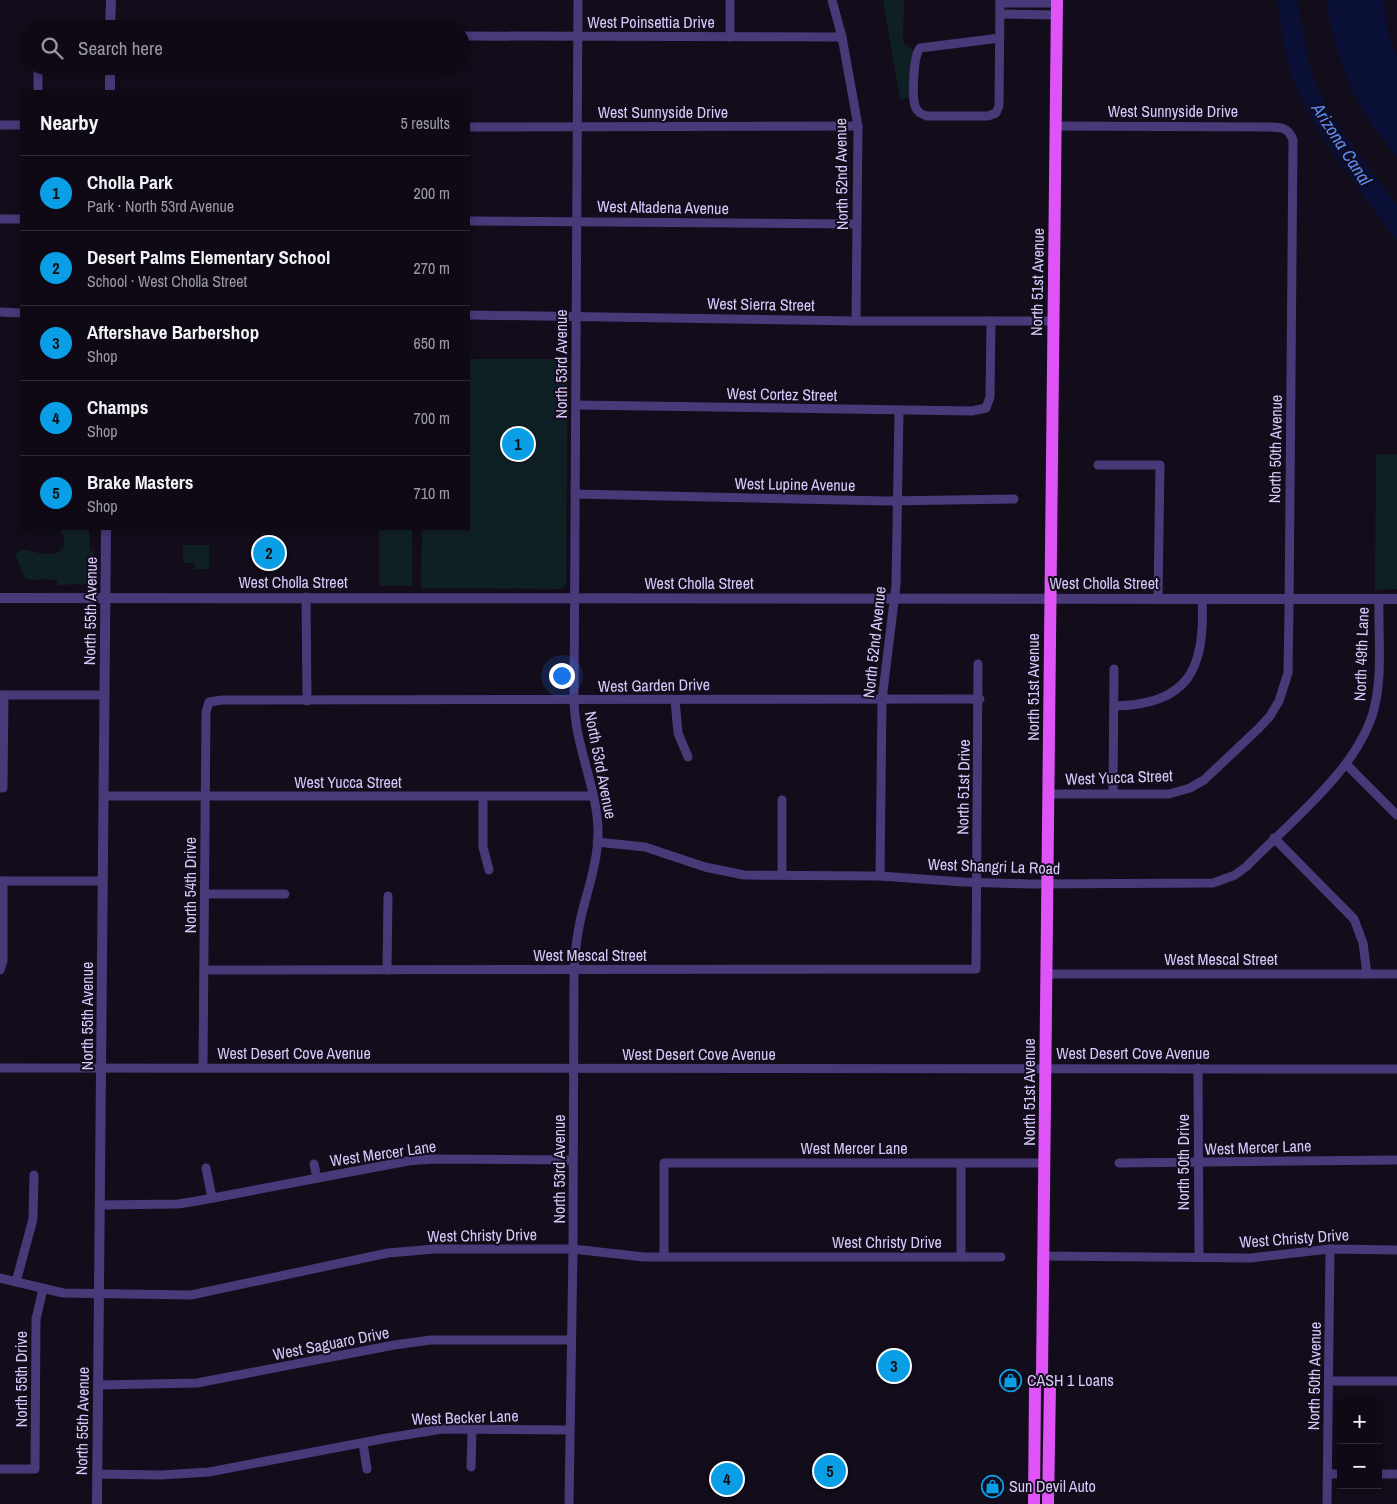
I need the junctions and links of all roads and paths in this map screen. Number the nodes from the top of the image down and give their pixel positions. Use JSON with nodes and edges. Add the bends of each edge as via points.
{"nodes":[{"id":1,"x":111,"y":0,"type":"edge"},
{"id":2,"x":578,"y":0,"type":"edge"},
{"id":3,"x":730,"y":0,"type":"edge"},
{"id":4,"x":832,"y":0,"type":"edge"},
{"id":5,"x":1000,"y":2,"type":"edge"},
{"id":6,"x":1056,"y":6,"type":"edge"},
{"id":7,"x":1000,"y":14,"type":"junction"},
{"id":8,"x":110,"y":20,"type":"edge"},
{"id":9,"x":470,"y":36,"type":"edge"},
{"id":10,"x":579,"y":37,"type":"junction"},
{"id":11,"x":730,"y":37,"type":"junction"},
{"id":12,"x":842,"y":37,"type":"junction"},
{"id":13,"x":1000,"y":38,"type":"junction"},
{"id":14,"x":38,"y":75,"type":"edge"},
{"id":15,"x":110,"y":75,"type":"edge"},
{"id":16,"x":38,"y":90,"type":"edge"},
{"id":17,"x":110,"y":90,"type":"edge"},
{"id":18,"x":0,"y":125,"type":"edge"},
{"id":19,"x":20,"y":125,"type":"edge"},
{"id":20,"x":858,"y":126,"type":"junction"},
{"id":21,"x":1055,"y":126,"type":"junction"},
{"id":22,"x":470,"y":127,"type":"edge"},
{"id":23,"x":579,"y":127,"type":"junction"},
{"id":24,"x":1290,"y":131,"type":"joint"},
{"id":25,"x":0,"y":219,"type":"edge"},
{"id":26,"x":20,"y":219,"type":"edge"},
{"id":27,"x":470,"y":220,"type":"edge"},
{"id":28,"x":578,"y":221,"type":"junction"},
{"id":29,"x":857,"y":224,"type":"junction"},
{"id":30,"x":0,"y":312,"type":"edge"},
{"id":31,"x":20,"y":313,"type":"edge"},
{"id":32,"x":470,"y":315,"type":"edge"},
{"id":33,"x":577,"y":315,"type":"junction"},
{"id":34,"x":1053,"y":320,"type":"junction"},
{"id":35,"x":856,"y":321,"type":"junction"},
{"id":36,"x":991,"y":321,"type":"junction"},
{"id":37,"x":576,"y":404,"type":"junction"},
{"id":38,"x":898,"y":411,"type":"junction"},
{"id":39,"x":1098,"y":465,"type":"dead end"},
{"id":40,"x":576,"y":494,"type":"junction"},
{"id":41,"x":1014,"y":499,"type":"dead end"},
{"id":42,"x":897,"y":501,"type":"junction"},
{"id":43,"x":106,"y":530,"type":"edge"},
{"id":44,"x":306,"y":597,"type":"junction"},
{"id":45,"x":0,"y":598,"type":"edge"},
{"id":46,"x":575,"y":598,"type":"junction"},
{"id":47,"x":896,"y":598,"type":"junction"},
{"id":48,"x":1050,"y":598,"type":"junction"},
{"id":49,"x":1158,"y":598,"type":"junction"},
{"id":50,"x":1289,"y":598,"type":"junction"},
{"id":51,"x":106,"y":599,"type":"junction"},
{"id":52,"x":1202,"y":599,"type":"junction"},
{"id":53,"x":1379,"y":599,"type":"junction"},
{"id":54,"x":1397,"y":599,"type":"edge"},
{"id":55,"x":978,"y":664,"type":"dead end"},
{"id":56,"x":1114,"y":668,"type":"dead end"},
{"id":57,"x":2,"y":695,"type":"edge"},
{"id":58,"x":104,"y":696,"type":"junction"},
{"id":59,"x":980,"y":699,"type":"junction"},
{"id":60,"x":674,"y":700,"type":"junction"},
{"id":61,"x":882,"y":700,"type":"junction"},
{"id":62,"x":307,"y":701,"type":"junction"},
{"id":63,"x":574,"y":701,"type":"junction"},
{"id":64,"x":209,"y":702,"type":"joint"},
{"id":65,"x":1114,"y":706,"type":"junction"},
{"id":66,"x":1236,"y":751,"type":"joint"},
{"id":67,"x":688,"y":757,"type":"dead end"},
{"id":68,"x":1347,"y":765,"type":"junction"},
{"id":69,"x":2,"y":788,"type":"edge"},
{"id":70,"x":1048,"y":794,"type":"junction"},
{"id":71,"x":1113,"y":794,"type":"junction"},
{"id":72,"x":104,"y":796,"type":"junction"},
{"id":73,"x":593,"y":796,"type":"junction"},
{"id":74,"x":205,"y":797,"type":"junction"},
{"id":75,"x":483,"y":797,"type":"junction"},
{"id":76,"x":782,"y":800,"type":"dead end"},
{"id":77,"x":1397,"y":815,"type":"edge"},
{"id":78,"x":1274,"y":838,"type":"junction"},
{"id":79,"x":597,"y":842,"type":"junction"},
{"id":80,"x":489,"y":870,"type":"dead end"},
{"id":81,"x":782,"y":876,"type":"junction"},
{"id":82,"x":880,"y":876,"type":"junction"},
{"id":83,"x":1,"y":881,"type":"edge"},
{"id":84,"x":103,"y":881,"type":"junction"},
{"id":85,"x":977,"y":883,"type":"junction"},
{"id":86,"x":1047,"y":884,"type":"junction"},
{"id":87,"x":205,"y":894,"type":"junction"},
{"id":88,"x":285,"y":894,"type":"dead end"},
{"id":89,"x":388,"y":896,"type":"dead end"},
{"id":90,"x":976,"y":969,"type":"joint"},
{"id":91,"x":0,"y":970,"type":"edge"},
{"id":92,"x":204,"y":970,"type":"junction"},
{"id":93,"x":387,"y":970,"type":"junction"},
{"id":94,"x":574,"y":970,"type":"junction"},
{"id":95,"x":1046,"y":974,"type":"junction"},
{"id":96,"x":1367,"y":974,"type":"junction"},
{"id":97,"x":1397,"y":974,"type":"edge"},
{"id":98,"x":0,"y":1068,"type":"edge"},
{"id":99,"x":102,"y":1068,"type":"junction"},
{"id":100,"x":203,"y":1068,"type":"junction"},
{"id":101,"x":574,"y":1068,"type":"junction"},
{"id":102,"x":1198,"y":1068,"type":"junction"},
{"id":103,"x":1045,"y":1069,"type":"junction"},
{"id":104,"x":1397,"y":1069,"type":"edge"},
{"id":105,"x":573,"y":1160,"type":"junction"},
{"id":106,"x":1397,"y":1160,"type":"edge"},
{"id":107,"x":961,"y":1163,"type":"junction"},
{"id":108,"x":1044,"y":1163,"type":"junction"},
{"id":109,"x":1119,"y":1163,"type":"dead end"},
{"id":110,"x":314,"y":1164,"type":"dead end"},
{"id":111,"x":1198,"y":1164,"type":"junction"},
{"id":112,"x":206,"y":1168,"type":"dead end"},
{"id":113,"x":34,"y":1175,"type":"dead end"},
{"id":114,"x":317,"y":1178,"type":"junction"},
{"id":115,"x":212,"y":1198,"type":"junction"},
{"id":116,"x":100,"y":1205,"type":"junction"},
{"id":117,"x":573,"y":1249,"type":"junction"},
{"id":118,"x":1330,"y":1249,"type":"junction"},
{"id":119,"x":1397,"y":1250,"type":"edge"},
{"id":120,"x":1043,"y":1256,"type":"junction"},
{"id":121,"x":1198,"y":1256,"type":"junction"},
{"id":122,"x":664,"y":1257,"type":"junction"},
{"id":123,"x":961,"y":1257,"type":"junction"},
{"id":124,"x":1001,"y":1257,"type":"dead end"},
{"id":125,"x":0,"y":1278,"type":"edge"},
{"id":126,"x":16,"y":1282,"type":"junction"},
{"id":127,"x":42,"y":1289,"type":"junction"},
{"id":128,"x":99,"y":1295,"type":"junction"},
{"id":129,"x":571,"y":1340,"type":"junction"},
{"id":130,"x":1042,"y":1375,"type":"junction"},
{"id":131,"x":1329,"y":1381,"type":"junction"},
{"id":132,"x":1397,"y":1381,"type":"edge"},
{"id":133,"x":98,"y":1385,"type":"junction"},
{"id":134,"x":472,"y":1430,"type":"junction"},
{"id":135,"x":570,"y":1430,"type":"junction"},
{"id":136,"x":363,"y":1443,"type":"junction"},
{"id":137,"x":262,"y":1463,"type":"junction"},
{"id":138,"x":471,"y":1467,"type":"dead end"},
{"id":139,"x":367,"y":1469,"type":"dead end"},
{"id":140,"x":0,"y":1470,"type":"edge"},
{"id":141,"x":97,"y":1474,"type":"junction"},
{"id":142,"x":264,"y":1474,"type":"dead end"},
{"id":143,"x":1328,"y":1474,"type":"junction"},
{"id":144,"x":1337,"y":1474,"type":"edge"},
{"id":145,"x":1382,"y":1474,"type":"edge"},
{"id":146,"x":1397,"y":1474,"type":"edge"},
{"id":147,"x":96,"y":1504,"type":"edge"},
{"id":148,"x":568,"y":1504,"type":"edge"},
{"id":149,"x":1034,"y":1504,"type":"edge"},
{"id":150,"x":1048,"y":1504,"type":"edge"},
{"id":151,"x":1327,"y":1504,"type":"edge"}],
"edges":[{"from":1,"to":8,"type":"street"},
{"from":2,"to":10,"type":"street","name":"North 53rd Avenue"},
{"from":3,"to":11,"type":"street"},
{"from":4,"to":12,"type":"street","name":"North 52nd Avenue"},
{"from":5,"to":6,"type":"street"},
{"from":5,"to":7,"type":"street"},
{"from":6,"to":7,"type":"street"},
{"from":6,"to":21,"type":"main road","name":"North 51st Avenue"},
{"from":7,"to":13,"type":"street"},
{"from":9,"to":10,"type":"street","name":"West Poinsettia Drive"},
{"from":10,"to":11,"type":"street","name":"West Poinsettia Drive"},
{"from":10,"to":23,"type":"street","name":"North 53rd Avenue"},
{"from":11,"to":12,"type":"street","name":"West Poinsettia Drive"},
{"from":12,"to":20,"type":"street","name":"North 52nd Avenue"},
{"from":13,"to":13,"type":"street","via":[[920,48],[916,53],[915,70],[915,107],[919,113],[926,116],[988,116],[996,113],[999,106]]},
{"from":14,"to":16,"type":"street"},
{"from":15,"to":17,"type":"street"},
{"from":18,"to":19,"type":"street"},
{"from":20,"to":23,"type":"street","name":"West Sunnyside Drive"},
{"from":20,"to":29,"type":"street","name":"North 52nd Avenue"},
{"from":21,"to":24,"type":"street","name":"West Sunnyside Drive","via":[[1268,127]]},
{"from":21,"to":34,"type":"main road","name":"North 51st Avenue"},
{"from":22,"to":23,"type":"street","name":"West Sunnyside Drive"},
{"from":23,"to":28,"type":"street","name":"North 53rd Avenue"},
{"from":24,"to":50,"type":"street","name":"North 50th Avenue","via":[[1293,140]]},
{"from":25,"to":26,"type":"street"},
{"from":27,"to":28,"type":"street","name":"West Altadena Avenue"},
{"from":28,"to":29,"type":"street","name":"West Altadena Avenue"},
{"from":28,"to":33,"type":"street","name":"North 53rd Avenue"},
{"from":29,"to":35,"type":"street","name":"North 52nd Avenue"},
{"from":30,"to":31,"type":"street"},
{"from":32,"to":33,"type":"street","name":"West Sierra Street"},
{"from":33,"to":35,"type":"street","name":"West Sierra Street"},
{"from":33,"to":37,"type":"street","name":"North 53rd Avenue"},
{"from":34,"to":36,"type":"street","name":"West Sierra Street"},
{"from":34,"to":48,"type":"main road","name":"North 51st Avenue"},
{"from":35,"to":36,"type":"street","name":"West Sierra Street"},
{"from":36,"to":38,"type":"street","name":"West Cortez Street","via":[[990,397],[986,408],[972,411]]},
{"from":37,"to":38,"type":"street","name":"West Cortez Street"},
{"from":37,"to":40,"type":"street","name":"North 53rd Avenue"},
{"from":38,"to":42,"type":"street","name":"North 52nd Avenue"},
{"from":39,"to":49,"type":"street","via":[[1160,465]]},
{"from":40,"to":42,"type":"street","name":"West Lupine Avenue"},
{"from":40,"to":46,"type":"street","name":"North 53rd Avenue"},
{"from":41,"to":42,"type":"street","name":"West Lupine Avenue"},
{"from":42,"to":47,"type":"street","name":"North 52nd Avenue"},
{"from":43,"to":51,"type":"street","name":"North 55th Avenue"},
{"from":44,"to":46,"type":"street","name":"West Cholla Street"},
{"from":44,"to":51,"type":"street","name":"West Cholla Street"},
{"from":44,"to":62,"type":"street"},
{"from":45,"to":51,"type":"street","name":"West Cholla Street"},
{"from":46,"to":47,"type":"street","name":"West Cholla Street"},
{"from":46,"to":63,"type":"street","name":"North 53rd Avenue"},
{"from":47,"to":48,"type":"street","name":"West Cholla Street"},
{"from":47,"to":61,"type":"street","name":"North 52nd Avenue"},
{"from":48,"to":49,"type":"street","name":"West Cholla Street"},
{"from":48,"to":70,"type":"main road","name":"North 51st Avenue"},
{"from":49,"to":52,"type":"street","name":"West Cholla Street"},
{"from":50,"to":52,"type":"street","name":"West Cholla Street"},
{"from":50,"to":53,"type":"street","name":"West Cholla Street"},
{"from":50,"to":66,"type":"street","name":"North 50th Avenue","via":[[1288,673],[1284,689],[1270,716]]},
{"from":51,"to":58,"type":"street","name":"North 55th Avenue"},
{"from":52,"to":65,"type":"street","via":[[1201,648],[1196,665],[1182,685],[1151,702]]},
{"from":53,"to":54,"type":"street","name":"West Cholla Street"},
{"from":53,"to":68,"type":"street","name":"North 49th Lane","via":[[1375,707],[1362,740]]},
{"from":55,"to":59,"type":"street","name":"North 51st Drive"},
{"from":56,"to":65,"type":"street"},
{"from":57,"to":58,"type":"street"},
{"from":57,"to":69,"type":"street"},
{"from":58,"to":72,"type":"street","name":"North 55th Avenue"},
{"from":59,"to":61,"type":"street","name":"West Garden Drive"},
{"from":59,"to":85,"type":"street","name":"North 51st Drive"},
{"from":60,"to":61,"type":"street","name":"West Garden Drive"},
{"from":60,"to":63,"type":"street","name":"West Garden Drive"},
{"from":60,"to":67,"type":"street","via":[[678,733]]},
{"from":61,"to":82,"type":"street","name":"North 52nd Avenue"},
{"from":62,"to":63,"type":"street","name":"West Garden Drive"},
{"from":62,"to":64,"type":"street","name":"West Garden Drive"},
{"from":63,"to":73,"type":"street","name":"North 53rd Avenue","via":[[579,745]]},
{"from":64,"to":74,"type":"street","name":"North 54th Drive","via":[[206,712]]},
{"from":65,"to":71,"type":"street"},
{"from":66,"to":71,"type":"street","name":"West Yucca Street","via":[[1217,770],[1190,788],[1169,794]]},
{"from":68,"to":77,"type":"street"},
{"from":68,"to":78,"type":"street","name":"West Shangri La Road"},
{"from":70,"to":71,"type":"street","name":"West Yucca Street"},
{"from":70,"to":86,"type":"main road","name":"North 51st Avenue"},
{"from":72,"to":74,"type":"street","name":"West Yucca Street"},
{"from":72,"to":84,"type":"street","name":"North 55th Avenue"},
{"from":73,"to":75,"type":"street","name":"West Yucca Street"},
{"from":73,"to":79,"type":"street","name":"North 53rd Avenue"},
{"from":74,"to":75,"type":"street","name":"West Yucca Street"},
{"from":74,"to":87,"type":"street","name":"North 54th Drive"},
{"from":75,"to":80,"type":"street","via":[[483,847]]},
{"from":76,"to":81,"type":"street"},
{"from":78,"to":86,"type":"street","name":"West Shangri La Road","via":[[1235,874],[1213,883]]},
{"from":78,"to":96,"type":"street","via":[[1354,919],[1363,943]]},
{"from":79,"to":81,"type":"street","name":"West Shangri La Road","via":[[645,847],[706,867],[744,875]]},
{"from":79,"to":94,"type":"street","name":"North 53rd Avenue","via":[[594,872],[576,942]]},
{"from":81,"to":82,"type":"street","name":"West Shangri La Road"},
{"from":82,"to":85,"type":"street","name":"West Shangri La Road"},
{"from":83,"to":84,"type":"street"},
{"from":83,"to":91,"type":"street","via":[[3,961]]},
{"from":84,"to":99,"type":"street","name":"North 55th Avenue"},
{"from":85,"to":86,"type":"street","name":"West Shangri La Road"},
{"from":85,"to":90,"type":"street","name":"North 51st Drive"},
{"from":86,"to":95,"type":"main road","name":"North 51st Avenue"},
{"from":87,"to":88,"type":"street"},
{"from":87,"to":92,"type":"street","name":"North 54th Drive"},
{"from":89,"to":93,"type":"street"},
{"from":90,"to":94,"type":"street","name":"West Mescal Street"},
{"from":92,"to":93,"type":"street","name":"West Mescal Street"},
{"from":92,"to":100,"type":"street","name":"North 54th Drive"},
{"from":93,"to":94,"type":"street","name":"West Mescal Street"},
{"from":94,"to":101,"type":"street","name":"North 53rd Avenue"},
{"from":95,"to":96,"type":"street","name":"West Mescal Street"},
{"from":95,"to":103,"type":"main road","name":"North 51st Avenue"},
{"from":96,"to":97,"type":"street","name":"West Mescal Street"},
{"from":98,"to":99,"type":"street","name":"West Desert Cove Avenue"},
{"from":99,"to":100,"type":"street","name":"West Desert Cove Avenue"},
{"from":99,"to":116,"type":"street","name":"North 55th Avenue"},
{"from":100,"to":101,"type":"street","name":"West Desert Cove Avenue"},
{"from":101,"to":103,"type":"street","name":"West Desert Cove Avenue"},
{"from":101,"to":105,"type":"street","name":"North 53rd Avenue"},
{"from":102,"to":103,"type":"street","name":"West Desert Cove Avenue"},
{"from":102,"to":104,"type":"street","name":"West Desert Cove Avenue"},
{"from":102,"to":111,"type":"street","name":"North 50th Drive"},
{"from":103,"to":108,"type":"main road","name":"North 51st Avenue"},
{"from":105,"to":114,"type":"street","name":"West Mercer Lane","via":[[432,1159]]},
{"from":105,"to":117,"type":"street","name":"North 53rd Avenue"},
{"from":106,"to":111,"type":"street","name":"West Mercer Lane"},
{"from":107,"to":108,"type":"street","name":"West Mercer Lane"},
{"from":107,"to":122,"type":"street","name":"West Mercer Lane","via":[[664,1163]]},
{"from":107,"to":123,"type":"street"},
{"from":108,"to":120,"type":"main road","name":"North 51st Avenue"},
{"from":109,"to":111,"type":"street","name":"West Mercer Lane"},
{"from":110,"to":114,"type":"street","name":"West Mercer Lane"},
{"from":111,"to":121,"type":"street","name":"North 50th Drive"},
{"from":112,"to":115,"type":"street"},
{"from":113,"to":126,"type":"street","via":[[33,1220]]},
{"from":114,"to":115,"type":"street","name":"West Mercer Lane"},
{"from":115,"to":116,"type":"street","name":"West Mercer Lane","via":[[178,1204]]},
{"from":116,"to":128,"type":"street","name":"North 55th Avenue"},
{"from":117,"to":122,"type":"street","name":"West Christy Drive"},
{"from":117,"to":128,"type":"street","name":"West Christy Drive","via":[[444,1249],[388,1253],[191,1295]]},
{"from":117,"to":129,"type":"street","name":"North 53rd Avenue"},
{"from":118,"to":119,"type":"street","name":"West Christy Drive"},
{"from":118,"to":121,"type":"street","name":"West Christy Drive","via":[[1250,1258]]},
{"from":118,"to":131,"type":"street","name":"North 50th Avenue"},
{"from":120,"to":121,"type":"street","name":"West Christy Drive"},
{"from":120,"to":130,"type":"main road","name":"North 51st Avenue"},
{"from":122,"to":123,"type":"street","name":"West Christy Drive"},
{"from":123,"to":124,"type":"street","name":"West Christy Drive"},
{"from":125,"to":126,"type":"street","name":"West Christy Drive"},
{"from":126,"to":127,"type":"street","name":"West Christy Drive"},
{"from":127,"to":128,"type":"street","name":"West Christy Drive"},
{"from":127,"to":140,"type":"street","name":"North 55th Drive","via":[[36,1319],[35,1470]]},
{"from":128,"to":133,"type":"street","name":"North 55th Avenue"},
{"from":129,"to":133,"type":"street","name":"West Saguaro Drive","via":[[431,1340],[197,1383]]},
{"from":129,"to":135,"type":"street","name":"North 53rd Avenue"},
{"from":130,"to":149,"type":"main road","name":"North 51st Avenue","via":[[1035,1385]]},
{"from":130,"to":150,"type":"main road","name":"North 51st Avenue","via":[[1050,1386]]},
{"from":131,"to":132,"type":"street"},
{"from":131,"to":143,"type":"street","name":"North 50th Avenue"},
{"from":133,"to":141,"type":"street","name":"North 55th Avenue"},
{"from":134,"to":135,"type":"street","name":"West Becker Lane"},
{"from":134,"to":136,"type":"street","name":"West Becker Lane","via":[[419,1432]]},
{"from":134,"to":138,"type":"street"},
{"from":135,"to":148,"type":"street","name":"North 53rd Avenue"},
{"from":136,"to":137,"type":"street","name":"West Becker Lane"},
{"from":136,"to":139,"type":"street"},
{"from":137,"to":141,"type":"street","name":"West Becker Lane","via":[[186,1475]]},
{"from":137,"to":142,"type":"street"},
{"from":141,"to":147,"type":"street","name":"North 55th Avenue"},
{"from":143,"to":144,"type":"street"},
{"from":143,"to":151,"type":"street","name":"North 50th Avenue"},
{"from":145,"to":146,"type":"street"}]}
